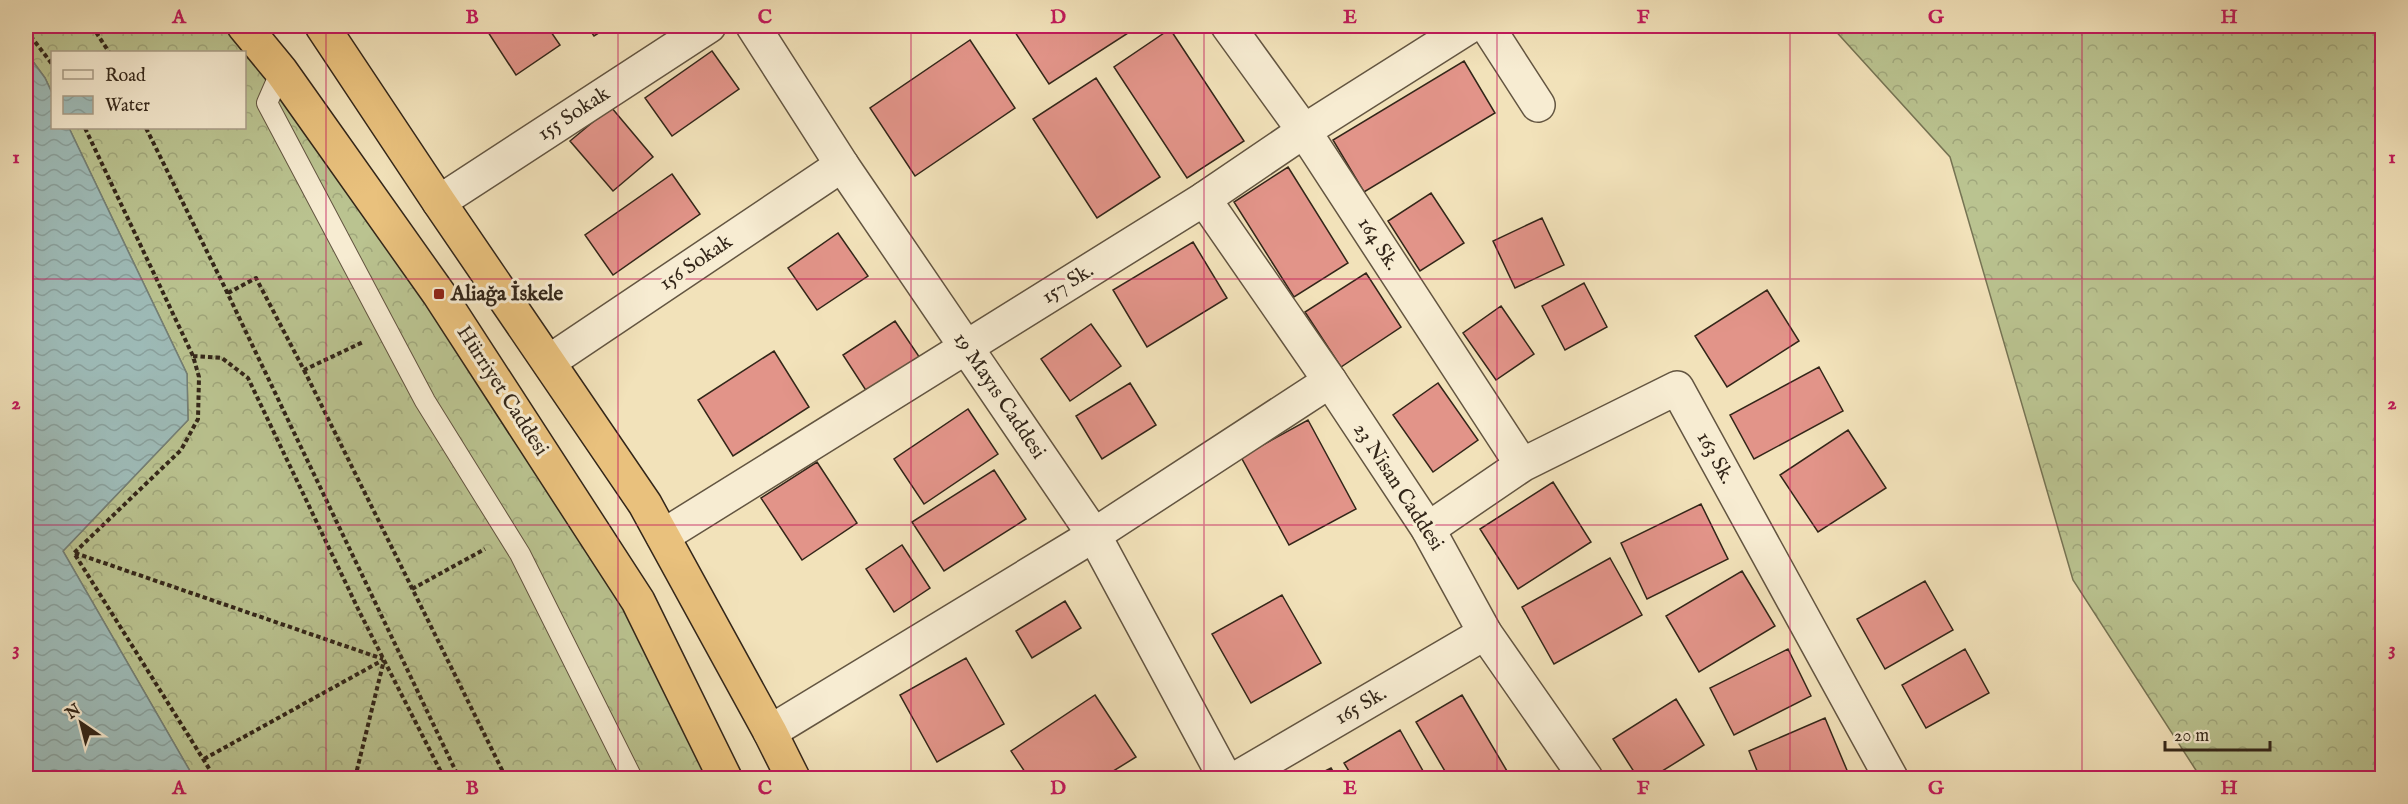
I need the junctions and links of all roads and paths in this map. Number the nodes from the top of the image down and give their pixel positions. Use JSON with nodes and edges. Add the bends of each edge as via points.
{"nodes":[{"id":1,"x":92,"y":26,"type":"edge"},
{"id":2,"x":244,"y":26,"type":"edge"},
{"id":3,"x":324,"y":26,"type":"edge"},
{"id":4,"x":709,"y":26,"type":"edge"},
{"id":5,"x":753,"y":26,"type":"edge"},
{"id":6,"x":1228,"y":26,"type":"edge"},
{"id":7,"x":1470,"y":26,"type":"edge"},
{"id":8,"x":1487,"y":26,"type":"edge"},
{"id":9,"x":26,"y":30,"type":"edge"},
{"id":10,"x":108,"y":51,"type":"edge"},
{"id":11,"x":51,"y":63,"type":"edge"},
{"id":12,"x":281,"y":71,"type":"junction"},
{"id":13,"x":1538,"y":105,"type":"dead end"},
{"id":14,"x":85,"y":129,"type":"edge"},
{"id":15,"x":146,"y":129,"type":"edge"},
{"id":16,"x":1304,"y":131,"type":"junction"},
{"id":17,"x":842,"y":165,"type":"junction"},
{"id":18,"x":1204,"y":199,"type":"junction"},
{"id":19,"x":439,"y":202,"type":"junction"},
{"id":20,"x":228,"y":293,"type":"junction"},
{"id":21,"x":388,"y":331,"type":"junction"},
{"id":22,"x":966,"y":348,"type":"junction"},
{"id":23,"x":193,"y":356,"type":"junction"},
{"id":24,"x":550,"y":361,"type":"junction"},
{"id":25,"x":304,"y":370,"type":"junction"},
{"id":26,"x":1330,"y":381,"type":"junction"},
{"id":27,"x":1522,"y":465,"type":"junction"},
{"id":28,"x":1428,"y":529,"type":"junction"},
{"id":29,"x":1095,"y":535,"type":"junction"},
{"id":30,"x":508,"y":536,"type":"junction"},
{"id":31,"x":663,"y":536,"type":"junction"},
{"id":32,"x":74,"y":553,"type":"junction"},
{"id":33,"x":412,"y":589,"type":"junction"},
{"id":34,"x":1485,"y":633,"type":"junction"},
{"id":35,"x":384,"y":659,"type":"junction"},
{"id":36,"x":770,"y":732,"type":"junction"},
{"id":37,"x":204,"y":759,"type":"junction"},
{"id":38,"x":215,"y":778,"type":"edge"},
{"id":39,"x":355,"y":778,"type":"edge"},
{"id":40,"x":444,"y":778,"type":"edge"},
{"id":41,"x":459,"y":778,"type":"edge"},
{"id":42,"x":506,"y":778,"type":"edge"},
{"id":43,"x":632,"y":778,"type":"edge"},
{"id":44,"x":725,"y":778,"type":"edge"},
{"id":45,"x":793,"y":778,"type":"edge"},
{"id":46,"x":1225,"y":778,"type":"edge"},
{"id":47,"x":1237,"y":778,"type":"edge"},
{"id":48,"x":1586,"y":778,"type":"edge"},
{"id":49,"x":1892,"y":778,"type":"edge"}],
"edges":[{"from":1,"to":10,"type":"path"},
{"from":2,"to":12,"type":"highway","name":"Hürriyet Caddesi"},
{"from":3,"to":19,"type":"highway"},
{"from":4,"to":19,"type":"street","name":"155 Sokak"},
{"from":5,"to":17,"type":"street","name":"19 Mayıs Caddesi"},
{"from":6,"to":16,"type":"street","name":"164 Sk."},
{"from":7,"to":16,"type":"street","name":"157 Sk."},
{"from":8,"to":13,"type":"street"},
{"from":9,"to":11,"type":"path"},
{"from":12,"to":21,"type":"lane","via":[[267,103]]},
{"from":12,"to":44,"type":"highway","name":"Hürriyet Caddesi","via":[[439,294],[639,601]]},
{"from":14,"to":23,"type":"path"},
{"from":15,"to":20,"type":"path"},
{"from":16,"to":18,"type":"street","name":"157 Sk."},
{"from":16,"to":27,"type":"street","name":"164 Sk."},
{"from":17,"to":22,"type":"street","name":"19 Mayıs Caddesi"},
{"from":17,"to":24,"type":"street","name":"156 Sokak"},
{"from":18,"to":22,"type":"street","name":"157 Sk."},
{"from":18,"to":26,"type":"street","name":"23 Nisan Caddesi"},
{"from":19,"to":24,"type":"highway"},
{"from":20,"to":25,"type":"path","via":[[256,278]]},
{"from":20,"to":41,"type":"path"},
{"from":21,"to":25,"type":"path"},
{"from":21,"to":30,"type":"lane","via":[[424,401]]},
{"from":22,"to":29,"type":"street","name":"19 Mayıs Caddesi"},
{"from":22,"to":31,"type":"street","name":"157 Sk."},
{"from":23,"to":32,"type":"path","via":[[199,377],[198,419],[181,450]]},
{"from":23,"to":35,"type":"path","via":[[222,358],[248,378]]},
{"from":24,"to":31,"type":"highway"},
{"from":25,"to":33,"type":"path"},
{"from":26,"to":28,"type":"street","name":"23 Nisan Caddesi"},
{"from":26,"to":29,"type":"street"},
{"from":27,"to":28,"type":"street","name":"163 Sk."},
{"from":27,"to":49,"type":"street","name":"163 Sk.","via":[[1677,388]]},
{"from":28,"to":34,"type":"street","name":"23 Nisan Caddesi"},
{"from":29,"to":36,"type":"street"},
{"from":29,"to":46,"type":"street","name":"19 Mayıs Caddesi"},
{"from":30,"to":33,"type":"path"},
{"from":30,"to":43,"type":"lane"},
{"from":31,"to":36,"type":"highway"},
{"from":32,"to":35,"type":"path"},
{"from":32,"to":37,"type":"path"},
{"from":33,"to":42,"type":"path"},
{"from":34,"to":47,"type":"street","name":"165 Sk."},
{"from":34,"to":48,"type":"street","name":"23 Nisan Caddesi"},
{"from":35,"to":37,"type":"path"},
{"from":35,"to":39,"type":"path"},
{"from":35,"to":40,"type":"path"},
{"from":36,"to":45,"type":"highway"},
{"from":37,"to":38,"type":"path"}]}
